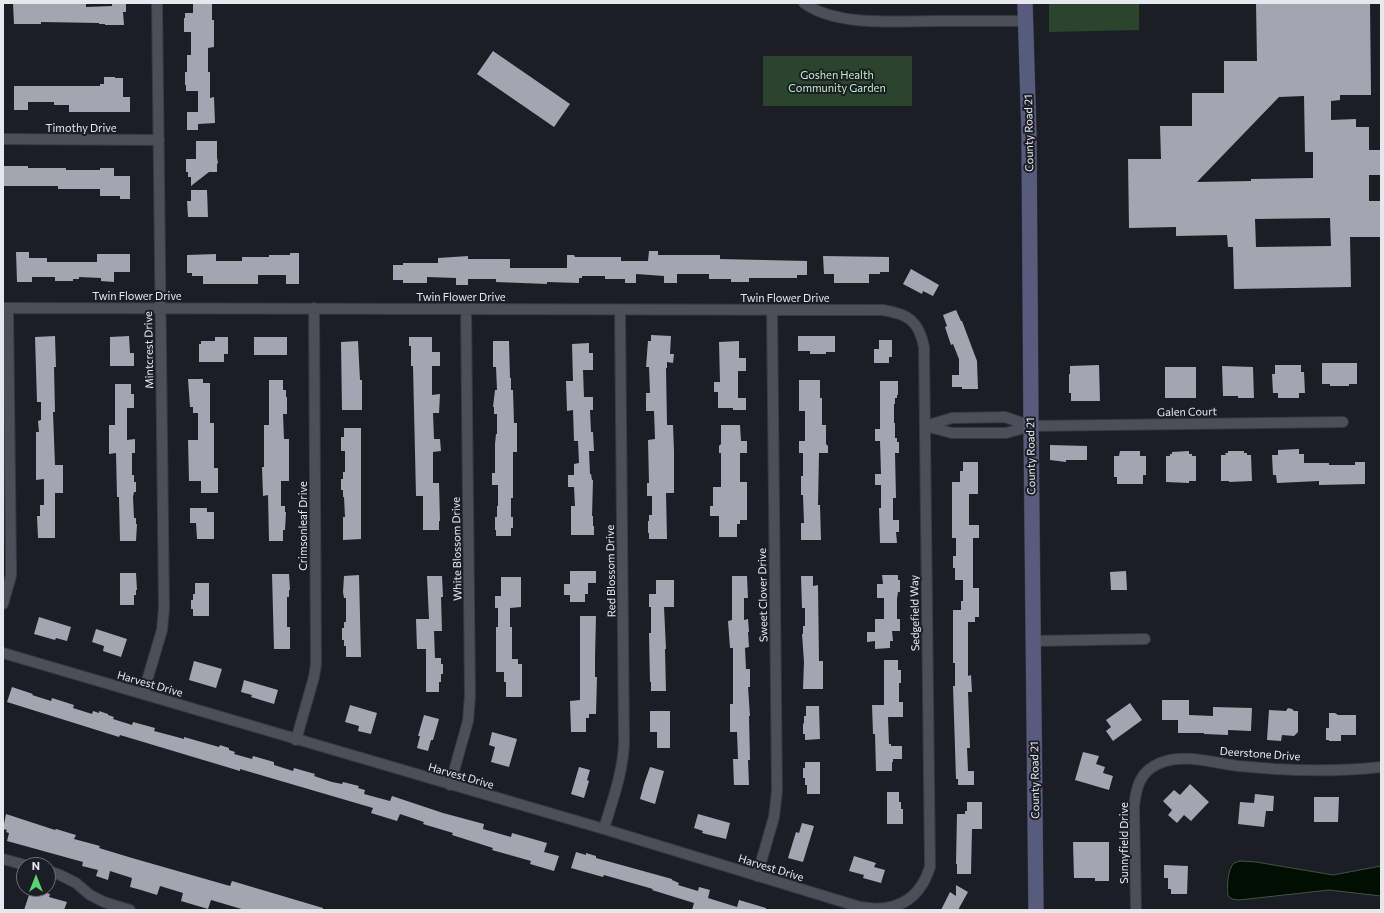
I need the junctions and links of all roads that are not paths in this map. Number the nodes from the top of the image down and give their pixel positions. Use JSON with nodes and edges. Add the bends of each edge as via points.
{"nodes":[{"id":1,"x":157,"y":3,"type":"edge"},
{"id":2,"x":804,"y":3,"type":"edge"},
{"id":3,"x":1025,"y":3,"type":"edge"},
{"id":4,"x":1026,"y":21,"type":"junction"},
{"id":5,"x":3,"y":139,"type":"edge"},
{"id":6,"x":158,"y":140,"type":"junction"},
{"id":7,"x":6,"y":308,"type":"edge"},
{"id":8,"x":161,"y":308,"type":"junction"},
{"id":9,"x":314,"y":308,"type":"junction"},
{"id":10,"x":466,"y":309,"type":"junction"},
{"id":11,"x":620,"y":310,"type":"junction"},
{"id":12,"x":772,"y":310,"type":"junction"},
{"id":13,"x":915,"y":324,"type":"joint"},
{"id":14,"x":1343,"y":422,"type":"dead end"},
{"id":15,"x":925,"y":426,"type":"junction"},
{"id":16,"x":1031,"y":426,"type":"junction"},
{"id":17,"x":3,"y":604,"type":"edge"},
{"id":18,"x":1145,"y":639,"type":"dead end"},
{"id":19,"x":1033,"y":641,"type":"junction"},
{"id":20,"x":3,"y":654,"type":"edge"},
{"id":21,"x":143,"y":694,"type":"junction"},
{"id":22,"x":296,"y":740,"type":"junction"},
{"id":23,"x":1381,"y":767,"type":"edge"},
{"id":24,"x":1142,"y":777,"type":"joint"},
{"id":25,"x":450,"y":785,"type":"junction"},
{"id":26,"x":604,"y":829,"type":"junction"},
{"id":27,"x":3,"y":859,"type":"edge"},
{"id":28,"x":16,"y":863,"type":"edge"},
{"id":29,"x":56,"y":874,"type":"edge"},
{"id":30,"x":757,"y":876,"type":"junction"},
{"id":31,"x":911,"y":898,"type":"joint"},
{"id":32,"x":130,"y":910,"type":"edge"},
{"id":33,"x":1036,"y":910,"type":"edge"},
{"id":34,"x":1136,"y":910,"type":"edge"}],
"edges":[{"from":1,"to":6,"type":"street","name":"Mintcrest Drive"},
{"from":2,"to":4,"type":"street","via":[[823,14],[874,21]]},
{"from":3,"to":4,"type":"street","name":"County Road 21"},
{"from":4,"to":16,"type":"street","name":"County Road 21"},
{"from":5,"to":6,"type":"street","name":"Timothy Drive"},
{"from":6,"to":8,"type":"street","name":"Mintcrest Drive"},
{"from":7,"to":8,"type":"street","name":"Twin Flower Drive"},
{"from":7,"to":17,"type":"street","via":[[11,576]]},
{"from":8,"to":9,"type":"street","name":"Twin Flower Drive"},
{"from":8,"to":21,"type":"street","name":"Mintcrest Drive","via":[[164,618]]},
{"from":9,"to":10,"type":"street","name":"Twin Flower Drive"},
{"from":9,"to":22,"type":"street","name":"Crimsonleaf Drive","via":[[316,664]]},
{"from":10,"to":11,"type":"street","name":"Twin Flower Drive"},
{"from":10,"to":25,"type":"street","name":"White Blossom Drive","via":[[470,696],[468,721]]},
{"from":11,"to":12,"type":"street","name":"Twin Flower Drive"},
{"from":11,"to":26,"type":"street","name":"Red Blossom Drive","via":[[624,758]]},
{"from":12,"to":13,"type":"street","name":"Twin Flower Drive","via":[[883,310],[904,315]]},
{"from":12,"to":30,"type":"street","name":"Sweet Clover Drive","via":[[777,791],[774,817]]},
{"from":13,"to":15,"type":"street","name":"Sedgefield Way","via":[[922,336],[924,347]]},
{"from":14,"to":16,"type":"street","name":"Galen Court"},
{"from":15,"to":16,"type":"street","via":[[952,433],[1006,433]]},
{"from":15,"to":16,"type":"street","via":[[952,418],[1005,417]]},
{"from":15,"to":31,"type":"street","name":"Sedgefield Way","via":[[930,867],[918,892]]},
{"from":16,"to":19,"type":"street","name":"County Road 21"},
{"from":18,"to":19,"type":"street"},
{"from":19,"to":33,"type":"street","name":"County Road 21"},
{"from":20,"to":21,"type":"street","name":"Harvest Drive"},
{"from":21,"to":22,"type":"street","name":"Harvest Drive"},
{"from":22,"to":25,"type":"street","name":"Harvest Drive"},
{"from":23,"to":24,"type":"street","name":"Deerstone Drive","via":[[1276,769],[1171,759],[1150,768]]},
{"from":24,"to":34,"type":"street","name":"Sunnyfield Drive","via":[[1135,794],[1134,807]]},
{"from":25,"to":26,"type":"street","name":"Harvest Drive"},
{"from":26,"to":30,"type":"street","name":"Harvest Drive"},
{"from":27,"to":28,"type":"street"},
{"from":29,"to":32,"type":"street","via":[[76,883],[90,895],[104,902]]},
{"from":30,"to":31,"type":"street","name":"Harvest Drive","via":[[872,909],[891,908]]}]}
